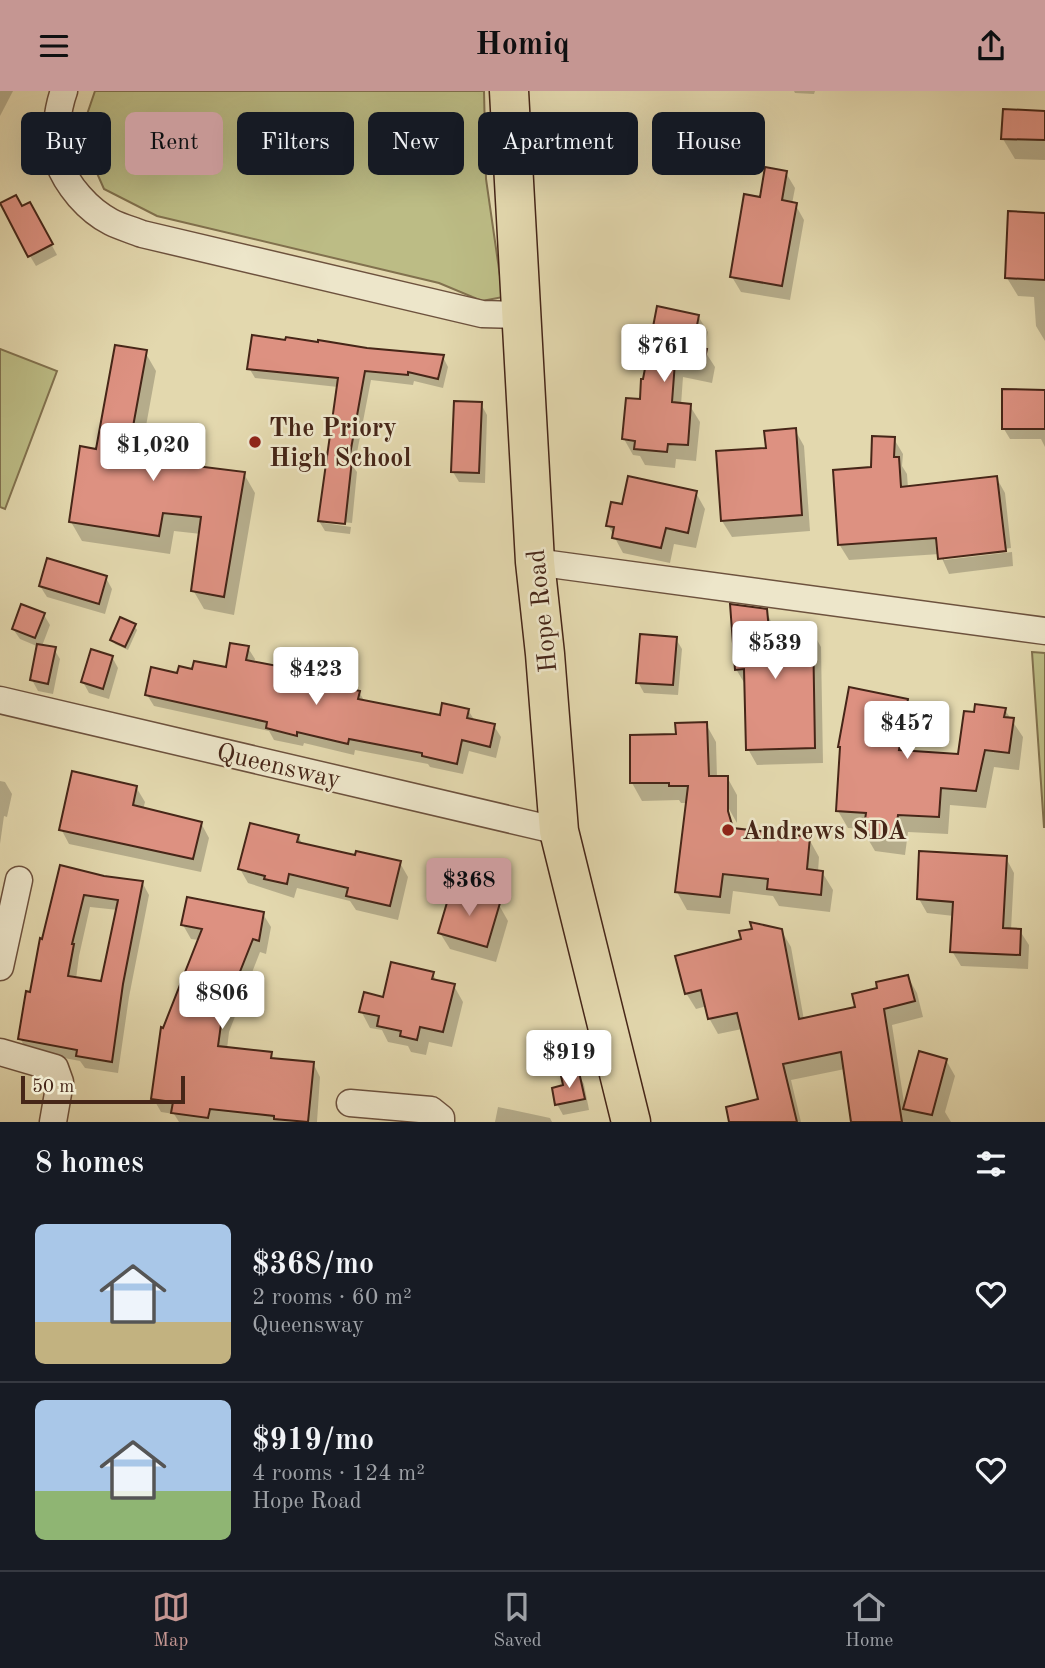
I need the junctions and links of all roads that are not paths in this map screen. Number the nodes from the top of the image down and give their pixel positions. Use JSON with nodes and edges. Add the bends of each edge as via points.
{"nodes":[{"id":1,"x":64,"y":91,"type":"edge"},
{"id":2,"x":509,"y":91,"type":"edge"},
{"id":3,"x":520,"y":315,"type":"junction"},
{"id":4,"x":535,"y":562,"type":"junction"},
{"id":5,"x":1045,"y":631,"type":"edge"},
{"id":6,"x":0,"y":699,"type":"edge"},
{"id":7,"x":559,"y":831,"type":"junction"},
{"id":8,"x":19,"y":880,"type":"dead end"},
{"id":9,"x":0,"y":967,"type":"edge"},
{"id":10,"x":0,"y":1052,"type":"edge"},
{"id":11,"x":350,"y":1103,"type":"dead end"},
{"id":12,"x":53,"y":1122,"type":"edge"},
{"id":13,"x":440,"y":1122,"type":"edge"},
{"id":14,"x":631,"y":1122,"type":"edge"}],
"edges":[{"from":1,"to":3,"type":"street","via":[[57,159],[83,201],[110,221],[142,234],[482,314]]},
{"from":2,"to":3,"type":"main road","name":"Hope Road"},
{"from":3,"to":4,"type":"main road","name":"Hope Road"},
{"from":4,"to":5,"type":"street"},
{"from":4,"to":7,"type":"main road","name":"Hope Road"},
{"from":6,"to":7,"type":"street","name":"Queensway"},
{"from":7,"to":14,"type":"main road","name":"Hope Road"},
{"from":8,"to":9,"type":"street"},
{"from":10,"to":12,"type":"street","via":[[55,1068],[60,1082]]},
{"from":11,"to":13,"type":"street","via":[[431,1110]]}]}
